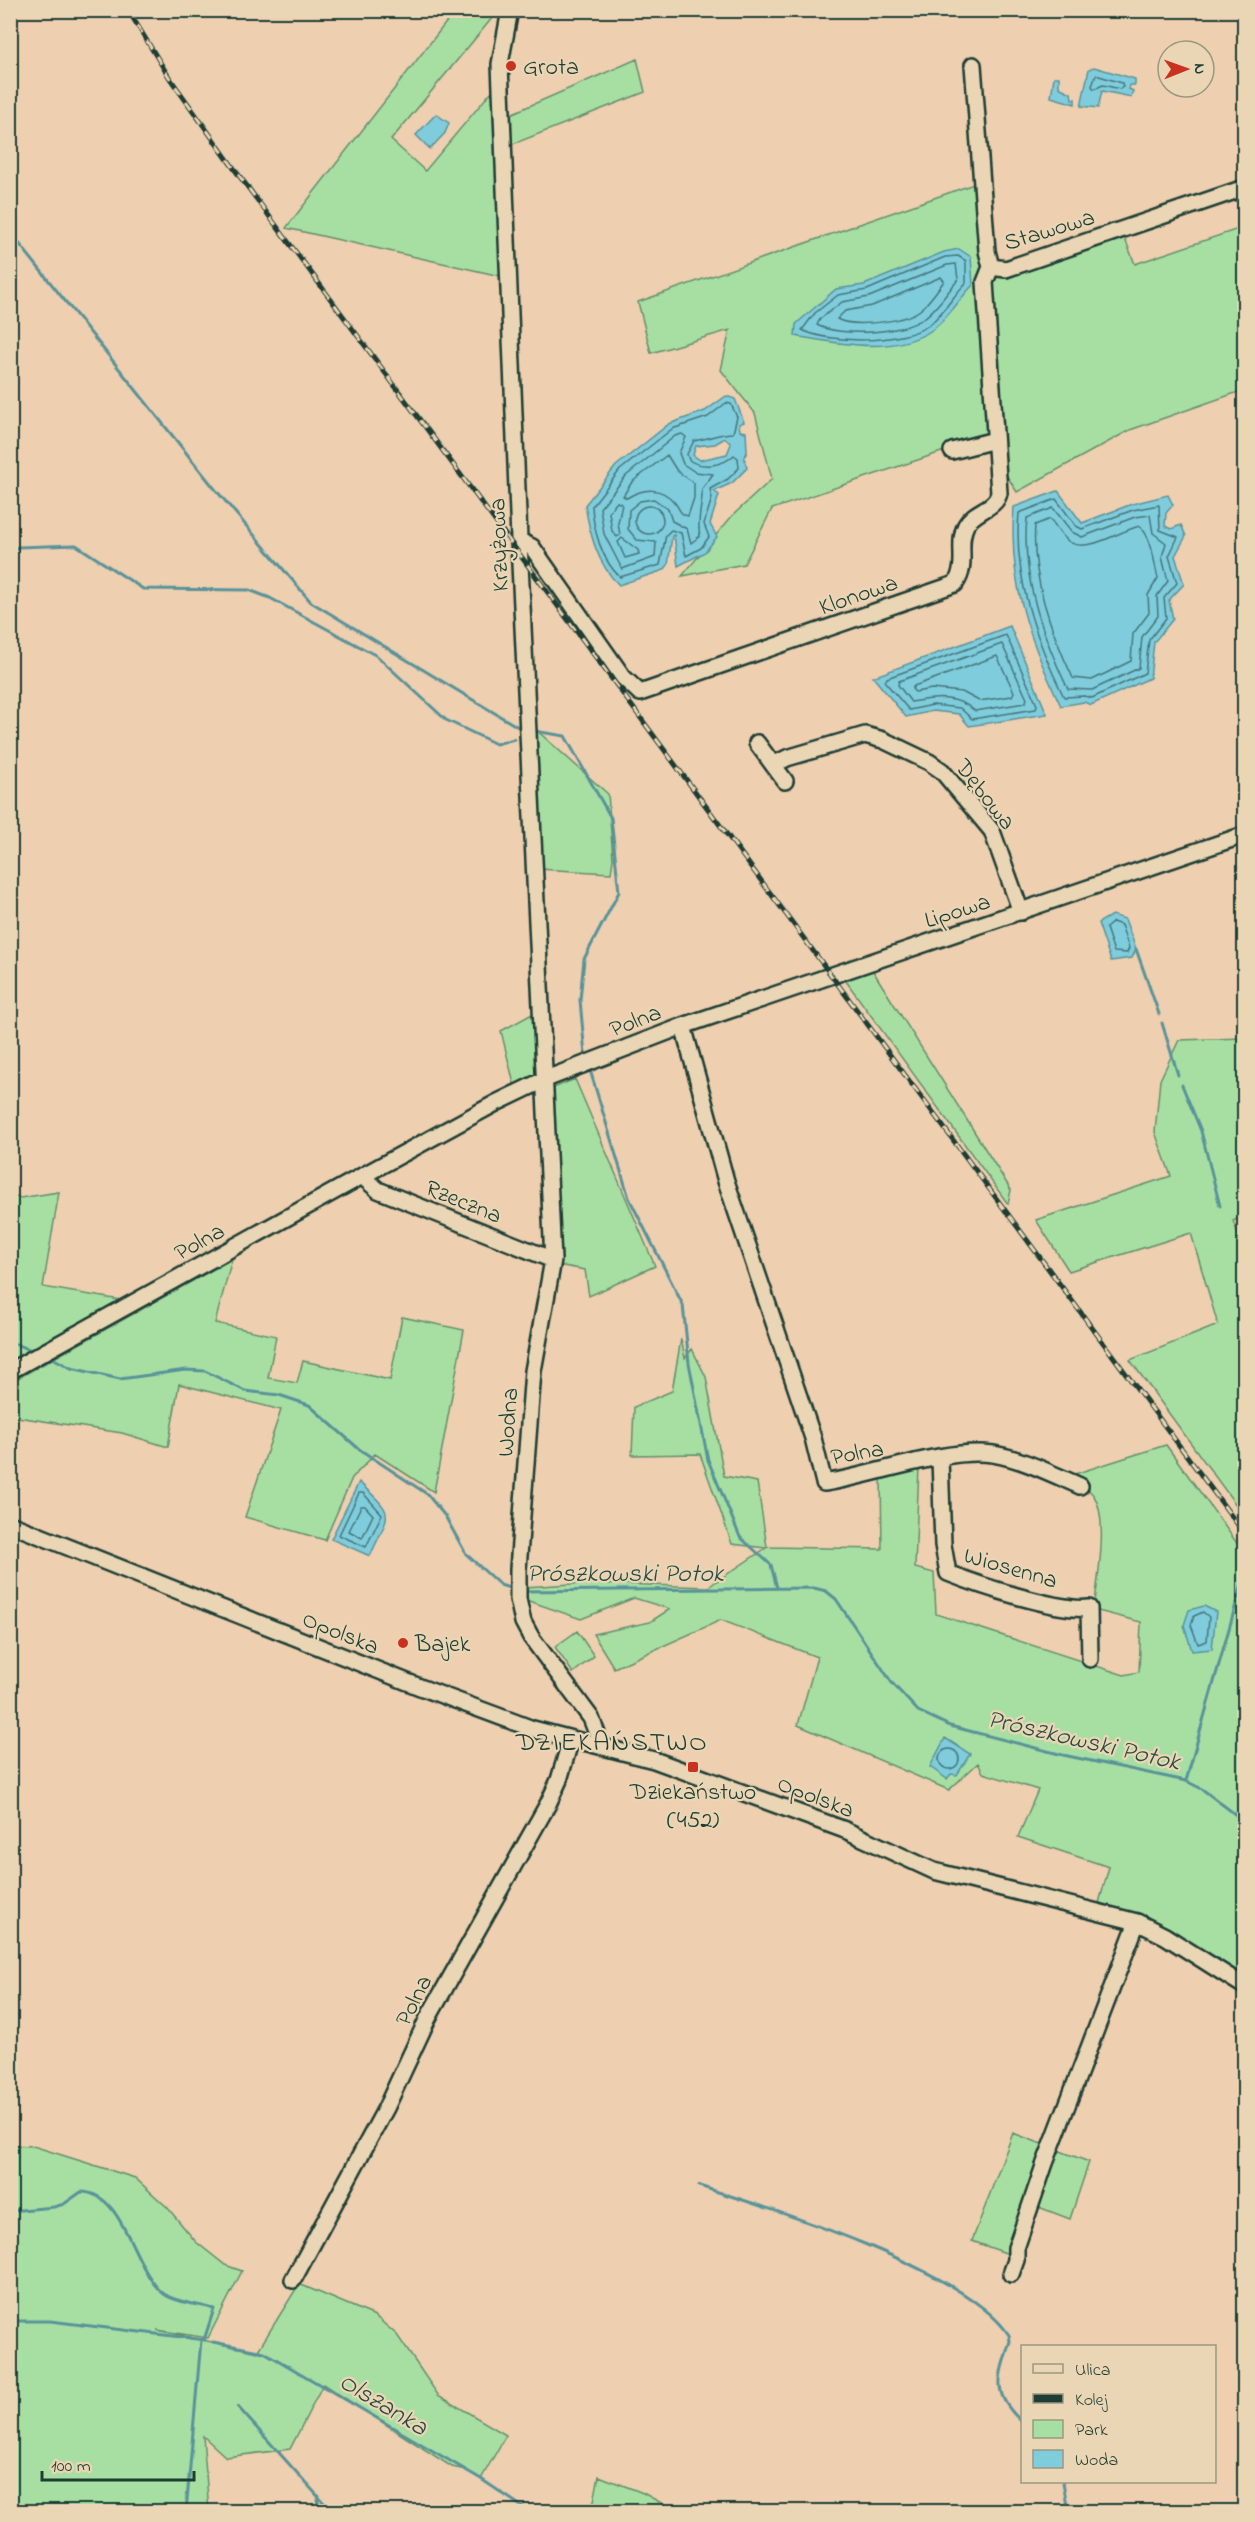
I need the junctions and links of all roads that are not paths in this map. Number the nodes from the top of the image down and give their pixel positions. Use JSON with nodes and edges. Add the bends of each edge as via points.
{"nodes":[{"id":1,"x":510,"y":10,"type":"edge"},
{"id":2,"x":973,"y":65,"type":"dead end"},
{"id":3,"x":1245,"y":188,"type":"edge"},
{"id":4,"x":991,"y":267,"type":"junction"},
{"id":5,"x":995,"y":440,"type":"junction"},
{"id":6,"x":952,"y":451,"type":"dead end"},
{"id":7,"x":520,"y":541,"type":"junction"},
{"id":8,"x":758,"y":743,"type":"dead end"},
{"id":9,"x":773,"y":765,"type":"junction"},
{"id":10,"x":785,"y":781,"type":"dead end"},
{"id":11,"x":1245,"y":835,"type":"edge"},
{"id":12,"x":1021,"y":912,"type":"junction"},
{"id":13,"x":683,"y":1026,"type":"junction"},
{"id":14,"x":546,"y":1079,"type":"junction"},
{"id":15,"x":362,"y":1176,"type":"junction"},
{"id":16,"x":553,"y":1260,"type":"junction"},
{"id":17,"x":10,"y":1371,"type":"edge"},
{"id":18,"x":940,"y":1458,"type":"junction"},
{"id":19,"x":1080,"y":1486,"type":"dead end"},
{"id":20,"x":10,"y":1524,"type":"edge"},
{"id":21,"x":1090,"y":1659,"type":"dead end"},
{"id":22,"x":571,"y":1739,"type":"junction"},
{"id":23,"x":601,"y":1744,"type":"junction"},
{"id":24,"x":1137,"y":1922,"type":"junction"},
{"id":25,"x":1245,"y":1986,"type":"edge"},
{"id":26,"x":1011,"y":2274,"type":"dead end"},
{"id":27,"x":293,"y":2280,"type":"dead end"}],
"edges":[{"from":1,"to":7,"type":"street","name":"Krzyżowa","via":[[500,64]]},
{"from":2,"to":4,"type":"street","name":"Stawowa"},
{"from":3,"to":4,"type":"street","name":"Stawowa","via":[[1006,268]]},
{"from":4,"to":5,"type":"street","name":"Klonowa","via":[[985,282]]},
{"from":5,"to":6,"type":"street"},
{"from":5,"to":7,"type":"street","name":"Klonowa","via":[[998,500],[966,525],[963,566],[955,584],[640,693],[624,677],[532,547]]},
{"from":7,"to":14,"type":"street","name":"Krzyżowa"},
{"from":8,"to":9,"type":"street"},
{"from":9,"to":10,"type":"street"},
{"from":9,"to":12,"type":"street","name":"Dębowa","via":[[865,735],[929,762],[942,771],[992,831]]},
{"from":11,"to":12,"type":"street","name":"Lipowa"},
{"from":12,"to":13,"type":"street","name":"Lipowa"},
{"from":13,"to":14,"type":"street","name":"Polna"},
{"from":13,"to":18,"type":"street","name":"Polna","via":[[726,1181],[810,1427],[824,1483]]},
{"from":14,"to":15,"type":"street","name":"Polna"},
{"from":14,"to":16,"type":"street","name":"Wodna"},
{"from":15,"to":16,"type":"street","name":"Rzeczna","via":[[378,1190]]},
{"from":15,"to":17,"type":"street","name":"Polna"},
{"from":16,"to":23,"type":"street","name":"Wodna","via":[[533,1371],[518,1599],[531,1637],[591,1718]]},
{"from":18,"to":19,"type":"street","name":"Polna","via":[[993,1454]]},
{"from":18,"to":21,"type":"street","name":"Wiosenna","via":[[943,1545],[948,1573],[1036,1599],[1089,1608]]},
{"from":20,"to":22,"type":"street","name":"Opolska","via":[[420,1687]]},
{"from":22,"to":23,"type":"street","name":"Opolska"},
{"from":22,"to":27,"type":"street","name":"Polna","via":[[548,1804],[428,2018],[386,2108]]},
{"from":23,"to":24,"type":"street","name":"Opolska","via":[[845,1830],[934,1871]]},
{"from":24,"to":25,"type":"street","name":"Opolska"},
{"from":24,"to":26,"type":"street","via":[[1045,2163]]}]}
